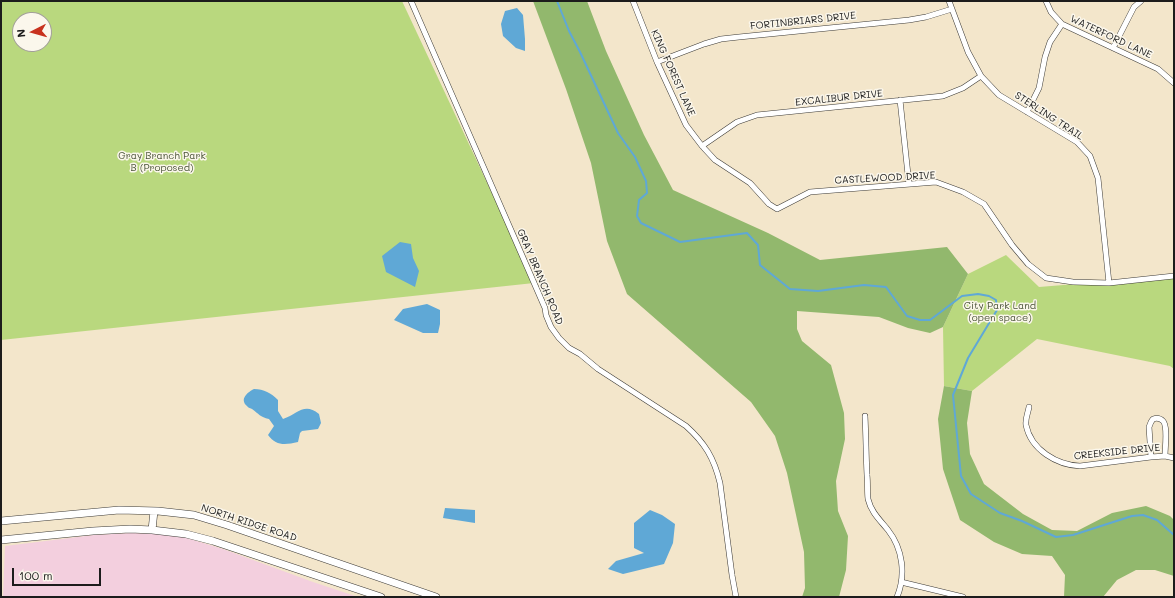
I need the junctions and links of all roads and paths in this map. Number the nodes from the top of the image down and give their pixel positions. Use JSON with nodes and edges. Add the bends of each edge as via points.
{"nodes":[{"id":1,"x":411,"y":1,"type":"edge"},
{"id":2,"x":633,"y":1,"type":"edge"},
{"id":3,"x":949,"y":1,"type":"edge"},
{"id":4,"x":1046,"y":1,"type":"edge"},
{"id":5,"x":1141,"y":1,"type":"edge"},
{"id":6,"x":952,"y":9,"type":"junction"},
{"id":7,"x":1062,"y":24,"type":"junction"},
{"id":8,"x":1113,"y":48,"type":"junction"},
{"id":9,"x":657,"y":62,"type":"junction"},
{"id":10,"x":981,"y":76,"type":"junction"},
{"id":11,"x":1174,"y":83,"type":"edge"},
{"id":12,"x":900,"y":100,"type":"junction"},
{"id":13,"x":1027,"y":112,"type":"junction"},
{"id":14,"x":702,"y":146,"type":"junction"},
{"id":15,"x":909,"y":184,"type":"junction"},
{"id":16,"x":777,"y":209,"type":"joint"},
{"id":17,"x":1174,"y":276,"type":"edge"},
{"id":18,"x":1109,"y":283,"type":"junction"},
{"id":19,"x":1029,"y":407,"type":"dead end"},
{"id":20,"x":865,"y":416,"type":"dead end"},
{"id":21,"x":1165,"y":456,"type":"junction"},
{"id":22,"x":1151,"y":457,"type":"junction"},
{"id":23,"x":1174,"y":458,"type":"edge"},
{"id":24,"x":154,"y":511,"type":"junction"},
{"id":25,"x":1,"y":521,"type":"edge"},
{"id":26,"x":152,"y":530,"type":"junction"},
{"id":27,"x":1,"y":540,"type":"edge"},
{"id":28,"x":901,"y":582,"type":"junction"},
{"id":29,"x":381,"y":597,"type":"edge"},
{"id":30,"x":436,"y":597,"type":"edge"},
{"id":31,"x":736,"y":597,"type":"edge"},
{"id":32,"x":897,"y":597,"type":"edge"},
{"id":33,"x":963,"y":597,"type":"edge"}],
"edges":[{"from":1,"to":31,"type":"street","name":"GRAY BRANCH ROAD","via":[[551,327],[569,348],[686,426],[705,446],[720,483]]},
{"from":2,"to":9,"type":"street","name":"KING FOREST LANE"},
{"from":3,"to":6,"type":"street","name":"STERLING TRAIL"},
{"from":4,"to":7,"type":"street","name":"WATERFORD LANE","via":[[1051,12]]},
{"from":5,"to":8,"type":"street","via":[[1134,7]]},
{"from":6,"to":9,"type":"street","name":"FORTINBRIARS DRIVE","via":[[909,20],[721,39]]},
{"from":6,"to":10,"type":"street","name":"STERLING TRAIL","via":[[968,52]]},
{"from":7,"to":8,"type":"street","name":"WATERFORD LANE"},
{"from":7,"to":13,"type":"street","via":[[1050,42],[1039,88]]},
{"from":8,"to":11,"type":"street","name":"WATERFORD LANE","via":[[1158,69]]},
{"from":9,"to":14,"type":"street","name":"KING FOREST LANE","via":[[686,125]]},
{"from":10,"to":12,"type":"street","name":"EXCALIBUR DRIVE","via":[[963,88],[943,96]]},
{"from":10,"to":13,"type":"street","name":"STERLING TRAIL","via":[[999,95]]},
{"from":12,"to":14,"type":"street","name":"EXCALIBUR DRIVE","via":[[757,115],[737,122]]},
{"from":12,"to":15,"type":"street"},
{"from":13,"to":18,"type":"street","name":"STERLING TRAIL","via":[[1077,142],[1090,156],[1098,178]]},
{"from":14,"to":16,"type":"street","name":"KING FOREST LANE","via":[[715,160],[750,183]]},
{"from":15,"to":16,"type":"street","name":"CASTLEWOOD DRIVE","via":[[810,192]]},
{"from":15,"to":18,"type":"street","name":"CASTLEWOOD DRIVE","via":[[936,182],[963,192],[984,204],[1012,245],[1028,264],[1046,278]]},
{"from":17,"to":18,"type":"street","name":"CASTLEWOOD DRIVE"},
{"from":19,"to":22,"type":"street","name":"CREEKSIDE DRIVE","via":[[1026,425],[1030,435],[1044,453],[1061,463],[1080,466]]},
{"from":20,"to":28,"type":"street","via":[[868,498],[874,513],[897,546],[902,564]]},
{"from":21,"to":22,"type":"street","name":"CREEKSIDE DRIVE"},
{"from":21,"to":22,"type":"street","via":[[1165,426],[1158,418],[1153,419],[1149,427]]},
{"from":21,"to":23,"type":"street","name":"CREEKSIDE DRIVE"},
{"from":24,"to":25,"type":"main road","name":"NORTH RIDGE ROAD","via":[[119,510]]},
{"from":24,"to":26,"type":"main road"},
{"from":24,"to":30,"type":"main road","name":"NORTH RIDGE ROAD","via":[[194,515],[227,524]]},
{"from":26,"to":27,"type":"main road","via":[[130,529]]},
{"from":26,"to":29,"type":"main road","via":[[213,540]]},
{"from":28,"to":32,"type":"street"},
{"from":28,"to":33,"type":"street"}]}
